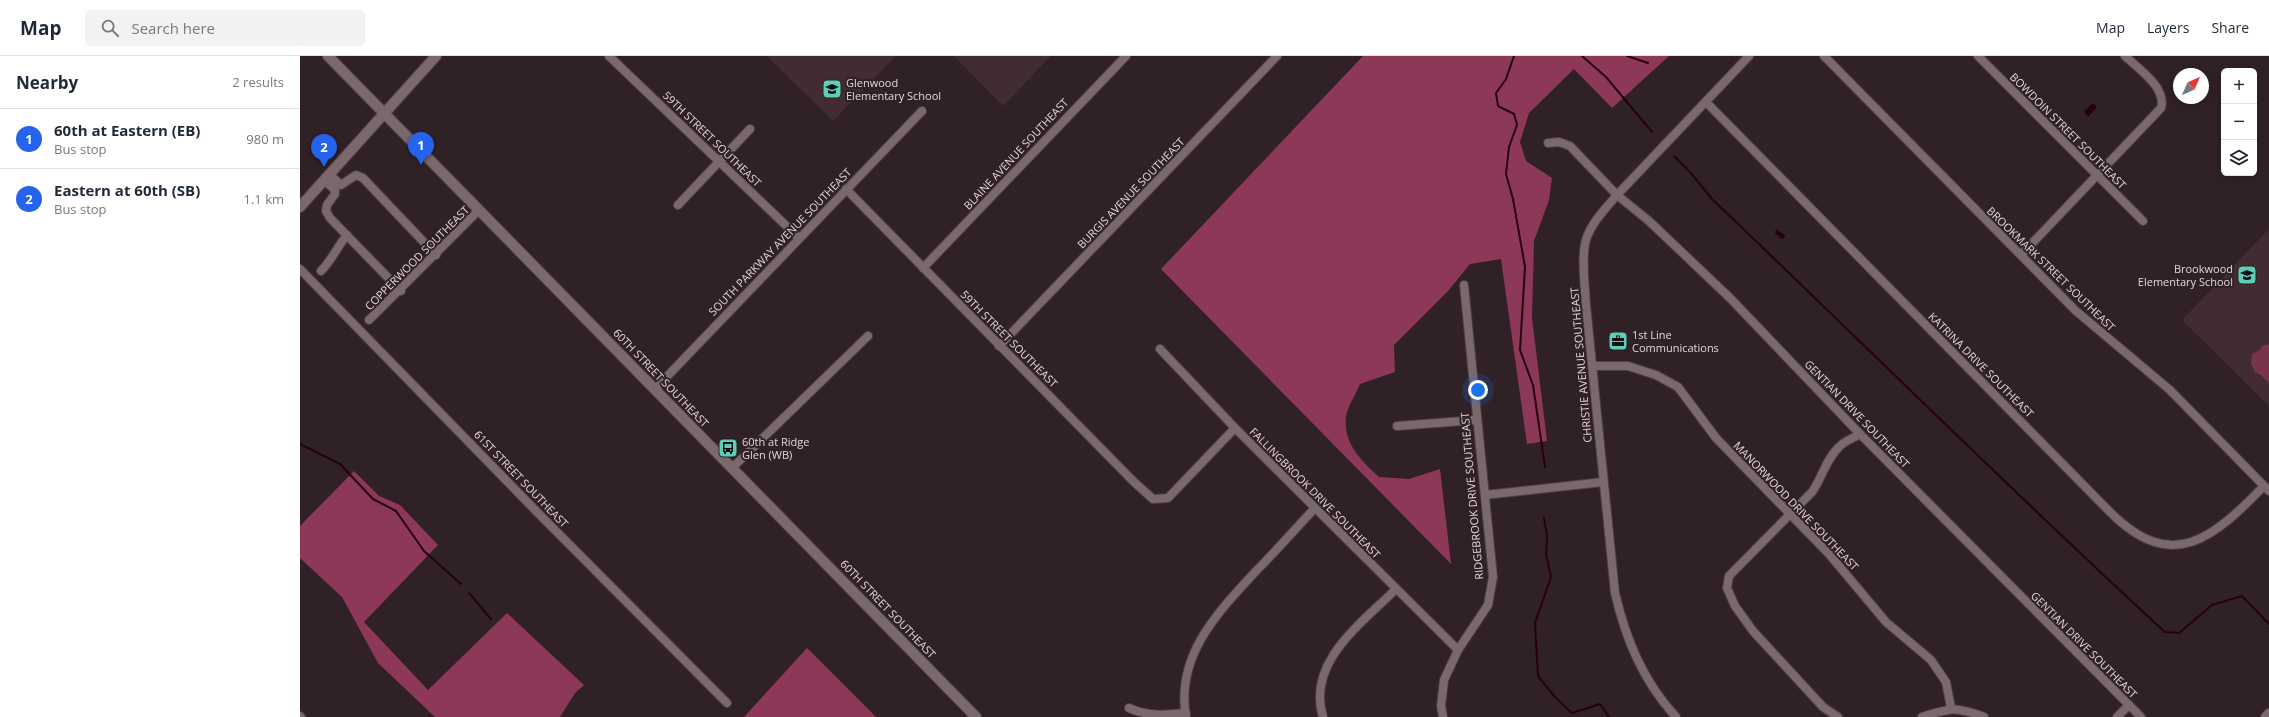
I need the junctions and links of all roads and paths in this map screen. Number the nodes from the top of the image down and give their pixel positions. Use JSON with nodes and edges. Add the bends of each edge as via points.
{"nodes":[{"id":1,"x":328,"y":56,"type":"edge"},
{"id":2,"x":436,"y":56,"type":"edge"},
{"id":3,"x":610,"y":56,"type":"edge"},
{"id":4,"x":1126,"y":56,"type":"edge"},
{"id":5,"x":1278,"y":56,"type":"edge"},
{"id":6,"x":1749,"y":56,"type":"edge"},
{"id":7,"x":1824,"y":56,"type":"edge"},
{"id":8,"x":1978,"y":56,"type":"edge"},
{"id":9,"x":2125,"y":56,"type":"edge"},
{"id":10,"x":1706,"y":102,"type":"junction"},
{"id":11,"x":922,"y":111,"type":"dead end"},
{"id":12,"x":385,"y":113,"type":"junction"},
{"id":13,"x":750,"y":130,"type":"dead end"},
{"id":14,"x":1548,"y":143,"type":"dead end"},
{"id":15,"x":720,"y":161,"type":"junction"},
{"id":16,"x":2096,"y":175,"type":"junction"},
{"id":17,"x":327,"y":178,"type":"junction"},
{"id":18,"x":846,"y":189,"type":"junction"},
{"id":19,"x":1617,"y":194,"type":"junction"},
{"id":20,"x":678,"y":205,"type":"dead end"},
{"id":21,"x":300,"y":207,"type":"edge"},
{"id":22,"x":479,"y":210,"type":"junction"},
{"id":23,"x":2143,"y":221,"type":"dead end"},
{"id":24,"x":347,"y":235,"type":"junction"},
{"id":25,"x":799,"y":238,"type":"junction"},
{"id":26,"x":436,"y":254,"type":"junction"},
{"id":27,"x":2021,"y":255,"type":"junction"},
{"id":28,"x":923,"y":268,"type":"junction"},
{"id":29,"x":300,"y":269,"type":"edge"},
{"id":30,"x":321,"y":271,"type":"dead end"},
{"id":31,"x":1464,"y":285,"type":"dead end"},
{"id":32,"x":401,"y":291,"type":"junction"},
{"id":33,"x":369,"y":320,"type":"dead end"},
{"id":34,"x":868,"y":336,"type":"dead end"},
{"id":35,"x":1000,"y":346,"type":"junction"},
{"id":36,"x":1160,"y":349,"type":"dead end"},
{"id":37,"x":1592,"y":366,"type":"junction"},
{"id":38,"x":655,"y":389,"type":"junction"},
{"id":39,"x":1476,"y":420,"type":"junction"},
{"id":40,"x":1397,"y":426,"type":"dead end"},
{"id":41,"x":1235,"y":428,"type":"junction"},
{"id":42,"x":1860,"y":434,"type":"junction"},
{"id":43,"x":732,"y":468,"type":"junction"},
{"id":44,"x":1603,"y":482,"type":"junction"},
{"id":45,"x":2266,"y":488,"type":"edge"},
{"id":46,"x":1485,"y":495,"type":"junction"},
{"id":47,"x":1315,"y":508,"type":"junction"},
{"id":48,"x":1790,"y":515,"type":"junction"},
{"id":49,"x":1396,"y":589,"type":"junction"},
{"id":50,"x":1458,"y":650,"type":"junction"},
{"id":51,"x":727,"y":703,"type":"dead end"},
{"id":52,"x":2128,"y":705,"type":"junction"},
{"id":53,"x":1129,"y":708,"type":"dead end"},
{"id":54,"x":1951,"y":708,"type":"junction"},
{"id":55,"x":2269,"y":714,"type":"edge"},
{"id":56,"x":1186,"y":715,"type":"edge"},
{"id":57,"x":976,"y":717,"type":"edge"},
{"id":58,"x":1322,"y":717,"type":"edge"},
{"id":59,"x":1443,"y":717,"type":"edge"},
{"id":60,"x":1676,"y":717,"type":"edge"},
{"id":61,"x":1838,"y":717,"type":"edge"},
{"id":62,"x":1922,"y":717,"type":"edge"},
{"id":63,"x":1984,"y":717,"type":"edge"},
{"id":64,"x":2117,"y":717,"type":"edge"},
{"id":65,"x":2141,"y":717,"type":"edge"},
{"id":66,"x":2266,"y":717,"type":"edge"}],
"edges":[{"from":1,"to":12,"type":"main road","name":"60TH STREET SOUTHEAST"},
{"from":2,"to":12,"type":"main road"},
{"from":3,"to":15,"type":"street","name":"59TH STREET SOUTHEAST"},
{"from":4,"to":28,"type":"street","name":"BLAINE AVENUE SOUTHEAST"},
{"from":5,"to":35,"type":"street","name":"BURGIS AVENUE SOUTHEAST"},
{"from":6,"to":10,"type":"street","name":"CHRISTIE AVENUE SOUTHEAST"},
{"from":7,"to":27,"type":"street","name":"BROOKMARK STREET SOUTHEAST"},
{"from":8,"to":16,"type":"street","name":"BOWDOIN STREET SOUTHEAST"},
{"from":9,"to":16,"type":"street","via":[[2161,93],[2163,101],[2158,113]]},
{"from":10,"to":19,"type":"street","name":"CHRISTIE AVENUE SOUTHEAST"},
{"from":10,"to":45,"type":"street","name":"KATRINA DRIVE SOUTHEAST","via":[[2118,520],[2136,535],[2174,545],[2196,542],[2226,524]]},
{"from":11,"to":18,"type":"street","name":"SOUTH PARKWAY AVENUE SOUTHEAST"},
{"from":12,"to":17,"type":"main road"},
{"from":12,"to":22,"type":"main road","name":"60TH STREET SOUTHEAST"},
{"from":13,"to":15,"type":"street"},
{"from":14,"to":19,"type":"street","name":"GENTIAN DRIVE SOUTHEAST","via":[[1559,142],[1570,146]]},
{"from":15,"to":20,"type":"street"},
{"from":15,"to":25,"type":"street","name":"59TH STREET SOUTHEAST"},
{"from":16,"to":23,"type":"street","name":"BOWDOIN STREET SOUTHEAST"},
{"from":16,"to":27,"type":"street"},
{"from":17,"to":21,"type":"main road"},
{"from":17,"to":24,"type":"street","via":[[335,194],[326,211]]},
{"from":17,"to":26,"type":"street","via":[[341,185],[352,176],[363,178]]},
{"from":18,"to":25,"type":"street","name":"SOUTH PARKWAY AVENUE SOUTHEAST"},
{"from":18,"to":28,"type":"street","name":"59TH STREET SOUTHEAST"},
{"from":19,"to":37,"type":"street","name":"CHRISTIE AVENUE SOUTHEAST","via":[[1599,215],[1586,240],[1584,277]]},
{"from":19,"to":42,"type":"street","name":"GENTIAN DRIVE SOUTHEAST","via":[[1649,220],[1728,297]]},
{"from":22,"to":26,"type":"street","name":"COPPERWOOD SOUTHEAST"},
{"from":22,"to":38,"type":"main road","name":"60TH STREET SOUTHEAST"},
{"from":24,"to":30,"type":"street"},
{"from":24,"to":32,"type":"street"},
{"from":25,"to":38,"type":"street","name":"SOUTH PARKWAY AVENUE SOUTHEAST"},
{"from":26,"to":32,"type":"street","name":"COPPERWOOD SOUTHEAST"},
{"from":27,"to":45,"type":"street","name":"BROOKMARK STREET SOUTHEAST","via":[[2093,327],[2170,390]]},
{"from":28,"to":35,"type":"street","name":"59TH STREET SOUTHEAST"},
{"from":29,"to":51,"type":"street","name":"61ST STREET SOUTHEAST"},
{"from":31,"to":39,"type":"street","name":"RIDGEBROOK DRIVE SOUTHEAST"},
{"from":32,"to":33,"type":"street","name":"COPPERWOOD SOUTHEAST"},
{"from":34,"to":43,"type":"street"},
{"from":35,"to":41,"type":"street","name":"59TH STREET SOUTHEAST","via":[[1147,495],[1159,499],[1168,498]]},
{"from":36,"to":41,"type":"street","name":"FALLINGBROOK DRIVE SOUTHEAST"},
{"from":37,"to":44,"type":"street","name":"CHRISTIE AVENUE SOUTHEAST"},
{"from":37,"to":48,"type":"street","name":"MANORWOOD DRIVE SOUTHEAST","via":[[1628,366],[1656,375],[1678,387],[1716,438]]},
{"from":38,"to":43,"type":"main road","name":"60TH STREET SOUTHEAST"},
{"from":39,"to":40,"type":"street"},
{"from":39,"to":46,"type":"street","name":"RIDGEBROOK DRIVE SOUTHEAST"},
{"from":41,"to":47,"type":"street","name":"FALLINGBROOK DRIVE SOUTHEAST"},
{"from":42,"to":48,"type":"street","via":[[1839,446],[1812,492]]},
{"from":42,"to":52,"type":"street","name":"GENTIAN DRIVE SOUTHEAST"},
{"from":43,"to":57,"type":"main road","name":"60TH STREET SOUTHEAST"},
{"from":44,"to":46,"type":"street"},
{"from":44,"to":60,"type":"street","name":"CHRISTIE AVENUE SOUTHEAST","via":[[1615,593],[1621,619],[1641,669]]},
{"from":46,"to":50,"type":"street","name":"RIDGEBROOK DRIVE SOUTHEAST","via":[[1493,577],[1488,605]]},
{"from":47,"to":49,"type":"street","name":"FALLINGBROOK DRIVE SOUTHEAST"},
{"from":47,"to":56,"type":"street","via":[[1230,598],[1203,634],[1187,680]]},
{"from":48,"to":54,"type":"street","name":"MANORWOOD DRIVE SOUTHEAST","via":[[1849,575],[1886,622],[1931,660],[1946,682]]},
{"from":48,"to":61,"type":"street","via":[[1729,576],[1727,588],[1735,606],[1753,631],[1823,707]]},
{"from":49,"to":50,"type":"street","name":"FALLINGBROOK DRIVE SOUTHEAST"},
{"from":49,"to":58,"type":"street","via":[[1333,652],[1323,673],[1320,690]]},
{"from":50,"to":59,"type":"street","name":"RIDGEBROOK DRIVE SOUTHEAST","via":[[1444,680]]},
{"from":52,"to":64,"type":"street"},
{"from":52,"to":65,"type":"street","name":"GENTIAN DRIVE SOUTHEAST"},
{"from":53,"to":56,"type":"street","via":[[1144,715]]},
{"from":54,"to":62,"type":"street"},
{"from":54,"to":63,"type":"street","via":[[1970,711]]},
{"from":55,"to":66,"type":"main road"}]}
